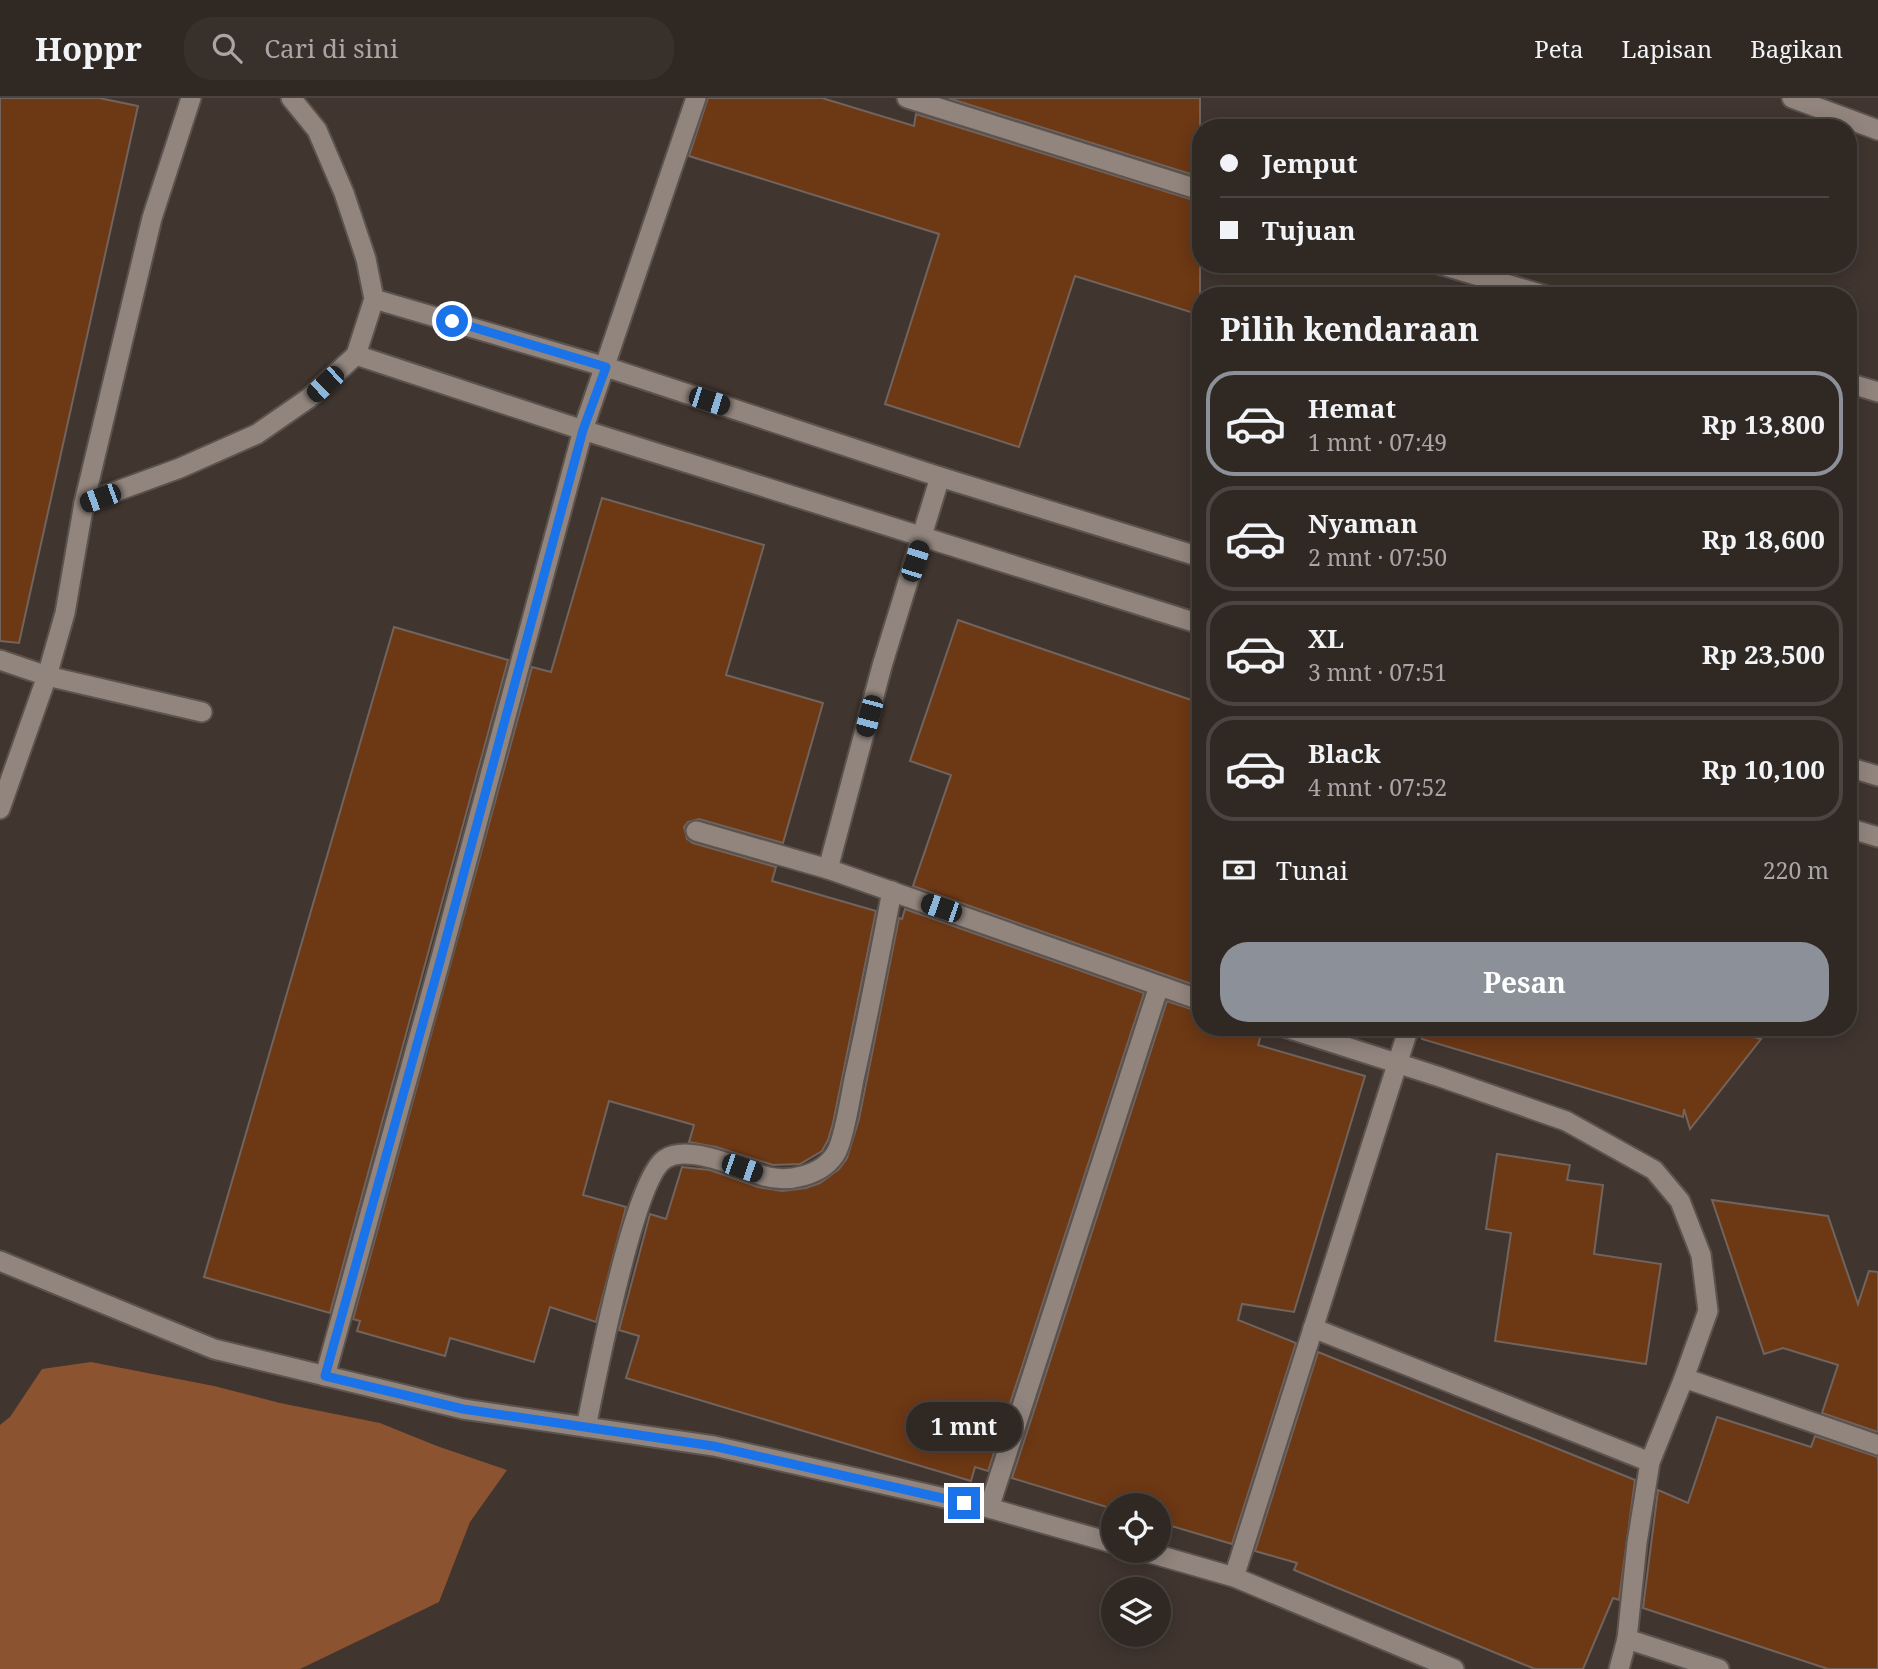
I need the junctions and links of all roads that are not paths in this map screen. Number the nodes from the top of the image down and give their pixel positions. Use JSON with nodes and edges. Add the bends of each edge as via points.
{"nodes":[{"id":1,"x":191,"y":98,"type":"edge"},
{"id":2,"x":291,"y":98,"type":"edge"},
{"id":3,"x":696,"y":98,"type":"edge"},
{"id":4,"x":907,"y":98,"type":"edge"},
{"id":5,"x":1792,"y":98,"type":"edge"},
{"id":6,"x":1848,"y":119,"type":"edge"},
{"id":7,"x":1857,"y":122,"type":"edge"},
{"id":8,"x":1878,"y":130,"type":"edge"},
{"id":9,"x":1192,"y":187,"type":"edge"},
{"id":10,"x":1469,"y":273,"type":"edge"},
{"id":11,"x":1516,"y":287,"type":"edge"},
{"id":12,"x":374,"y":299,"type":"junction"},
{"id":13,"x":356,"y":355,"type":"junction"},
{"id":14,"x":606,"y":367,"type":"junction"},
{"id":15,"x":1857,"y":386,"type":"edge"},
{"id":16,"x":1878,"y":392,"type":"edge"},
{"id":17,"x":583,"y":430,"type":"junction"},
{"id":18,"x":940,"y":477,"type":"junction"},
{"id":19,"x":84,"y":503,"type":"junction"},
{"id":20,"x":923,"y":535,"type":"junction"},
{"id":21,"x":1192,"y":555,"type":"edge"},
{"id":22,"x":1192,"y":621,"type":"edge"},
{"id":23,"x":0,"y":660,"type":"edge"},
{"id":24,"x":47,"y":676,"type":"junction"},
{"id":25,"x":202,"y":712,"type":"dead end"},
{"id":26,"x":1857,"y":769,"type":"edge"},
{"id":27,"x":1878,"y":776,"type":"edge"},
{"id":28,"x":0,"y":809,"type":"edge"},
{"id":29,"x":696,"y":831,"type":"dead end"},
{"id":30,"x":1857,"y":831,"type":"edge"},
{"id":31,"x":1878,"y":837,"type":"edge"},
{"id":32,"x":828,"y":869,"type":"junction"},
{"id":33,"x":892,"y":891,"type":"junction"},
{"id":34,"x":1159,"y":986,"type":"junction"},
{"id":35,"x":1192,"y":997,"type":"edge"},
{"id":36,"x":1311,"y":1036,"type":"edge"},
{"id":37,"x":1406,"y":1036,"type":"edge"},
{"id":38,"x":1397,"y":1064,"type":"junction"},
{"id":39,"x":0,"y":1261,"type":"edge"},
{"id":40,"x":1313,"y":1328,"type":"junction"},
{"id":41,"x":325,"y":1376,"type":"junction"},
{"id":42,"x":1684,"y":1378,"type":"junction"},
{"id":43,"x":586,"y":1426,"type":"junction"},
{"id":44,"x":1878,"y":1445,"type":"edge"},
{"id":45,"x":1650,"y":1462,"type":"junction"},
{"id":46,"x":989,"y":1508,"type":"junction"},
{"id":47,"x":1101,"y":1540,"type":"edge"},
{"id":48,"x":1171,"y":1559,"type":"edge"},
{"id":49,"x":1234,"y":1577,"type":"junction"},
{"id":50,"x":1627,"y":1639,"type":"junction"},
{"id":51,"x":1454,"y":1669,"type":"edge"},
{"id":52,"x":1619,"y":1669,"type":"edge"},
{"id":53,"x":1719,"y":1669,"type":"edge"}],
"edges":[{"from":1,"to":19,"type":"street","via":[[152,218]]},
{"from":2,"to":12,"type":"street","via":[[317,130],[344,193]]},
{"from":3,"to":14,"type":"street"},
{"from":4,"to":9,"type":"street"},
{"from":5,"to":6,"type":"street"},
{"from":7,"to":8,"type":"street"},
{"from":10,"to":11,"type":"street"},
{"from":12,"to":13,"type":"street"},
{"from":12,"to":14,"type":"street"},
{"from":13,"to":17,"type":"street"},
{"from":13,"to":19,"type":"street","via":[[309,398],[257,434]]},
{"from":14,"to":17,"type":"street"},
{"from":14,"to":18,"type":"street"},
{"from":15,"to":16,"type":"street"},
{"from":17,"to":20,"type":"street"},
{"from":17,"to":41,"type":"street"},
{"from":18,"to":20,"type":"street"},
{"from":18,"to":21,"type":"street"},
{"from":19,"to":24,"type":"street","via":[[65,613]]},
{"from":20,"to":22,"type":"street"},
{"from":20,"to":32,"type":"street","via":[[882,666]]},
{"from":23,"to":24,"type":"street"},
{"from":24,"to":25,"type":"street"},
{"from":24,"to":28,"type":"street"},
{"from":26,"to":27,"type":"street"},
{"from":29,"to":32,"type":"street"},
{"from":30,"to":31,"type":"street"},
{"from":32,"to":33,"type":"street"},
{"from":33,"to":34,"type":"street"},
{"from":33,"to":43,"type":"street","via":[[837,1151],[824,1168],[787,1178],[766,1177],[681,1153],[666,1157],[654,1168],[625,1253]]},
{"from":34,"to":35,"type":"street"},
{"from":34,"to":46,"type":"street"},
{"from":36,"to":38,"type":"street"},
{"from":37,"to":38,"type":"street"},
{"from":38,"to":40,"type":"street"},
{"from":38,"to":42,"type":"street","via":[[1566,1121],[1654,1170],[1680,1201],[1701,1255],[1708,1311]]},
{"from":39,"to":41,"type":"street","via":[[214,1349]]},
{"from":40,"to":45,"type":"street"},
{"from":40,"to":49,"type":"street"},
{"from":41,"to":43,"type":"street","via":[[463,1409]]},
{"from":42,"to":44,"type":"street"},
{"from":42,"to":45,"type":"street"},
{"from":43,"to":46,"type":"street","via":[[713,1446]]},
{"from":45,"to":50,"type":"street"},
{"from":46,"to":47,"type":"street"},
{"from":48,"to":49,"type":"street"},
{"from":49,"to":51,"type":"street"},
{"from":50,"to":52,"type":"street"},
{"from":50,"to":53,"type":"street"}]}
